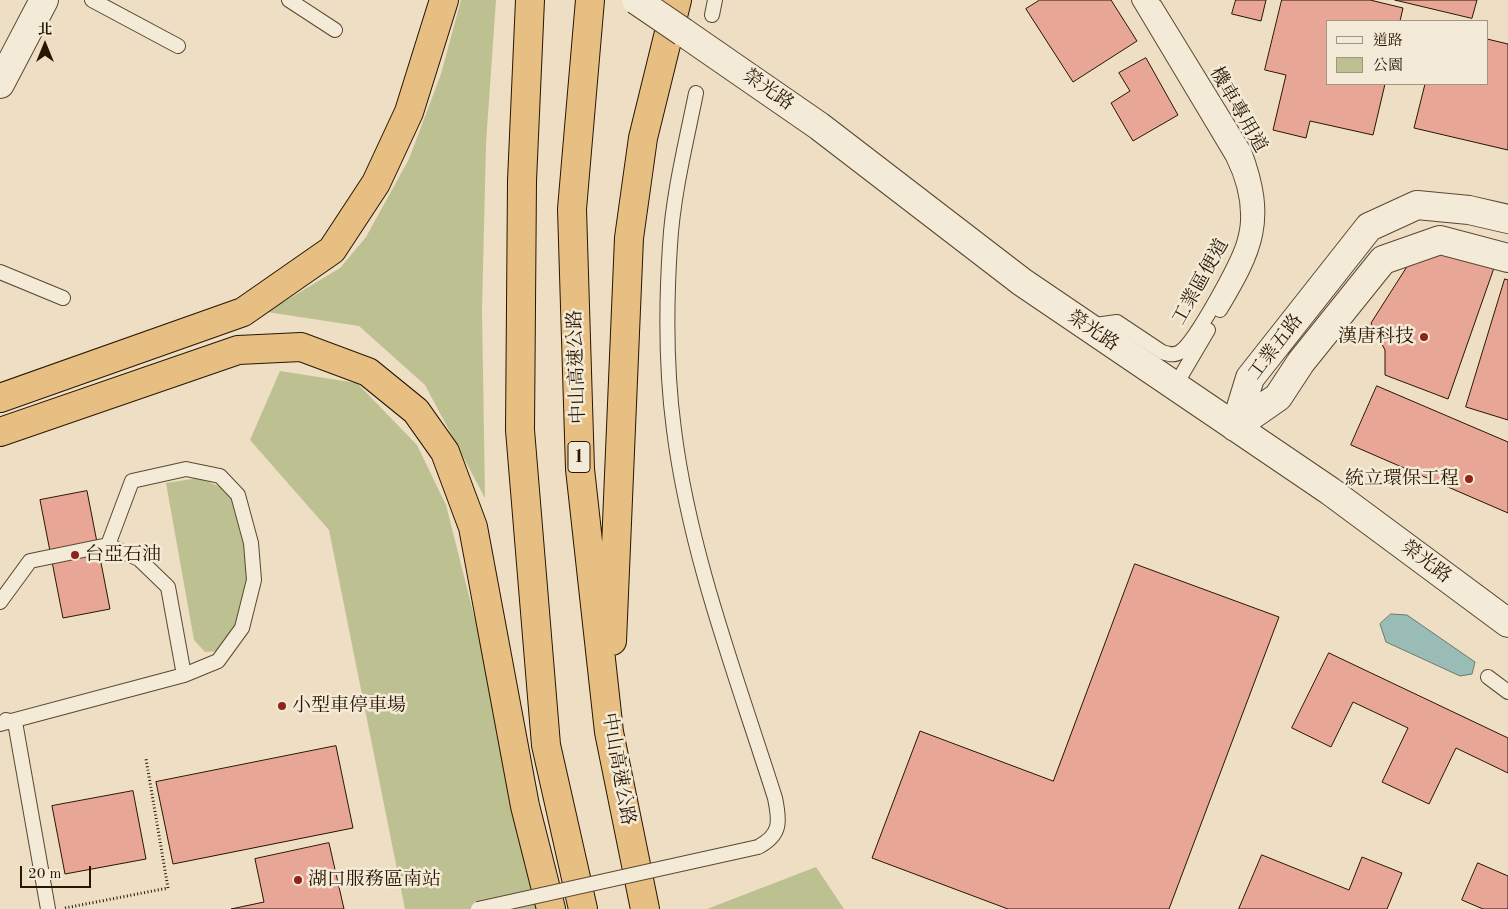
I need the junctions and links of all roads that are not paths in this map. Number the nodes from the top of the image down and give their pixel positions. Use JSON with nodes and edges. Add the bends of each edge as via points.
{"nodes":[{"id":1,"x":44,"y":0,"type":"edge"},
{"id":2,"x":92,"y":0,"type":"edge"},
{"id":3,"x":289,"y":0,"type":"edge"},
{"id":4,"x":444,"y":0,"type":"edge"},
{"id":5,"x":530,"y":0,"type":"edge"},
{"id":6,"x":590,"y":0,"type":"edge"},
{"id":7,"x":636,"y":0,"type":"edge"},
{"id":8,"x":676,"y":0,"type":"edge"},
{"id":9,"x":715,"y":0,"type":"edge"},
{"id":10,"x":1140,"y":2,"type":"edge"},
{"id":11,"x":712,"y":15,"type":"dead end"},
{"id":12,"x":335,"y":30,"type":"dead end"},
{"id":13,"x":178,"y":46,"type":"dead end"},
{"id":14,"x":0,"y":84,"type":"edge"},
{"id":15,"x":696,"y":93,"type":"dead end"},
{"id":16,"x":1508,"y":219,"type":"edge"},
{"id":17,"x":1508,"y":258,"type":"edge"},
{"id":18,"x":0,"y":272,"type":"edge"},
{"id":19,"x":63,"y":298,"type":"dead end"},
{"id":20,"x":1087,"y":326,"type":"junction"},
{"id":21,"x":1175,"y":386,"type":"junction"},
{"id":22,"x":0,"y":398,"type":"edge"},
{"id":23,"x":1235,"y":427,"type":"junction"},
{"id":24,"x":0,"y":432,"type":"edge"},
{"id":25,"x":108,"y":545,"type":"junction"},
{"id":26,"x":0,"y":602,"type":"edge"},
{"id":27,"x":1508,"y":623,"type":"edge"},
{"id":28,"x":184,"y":675,"type":"junction"},
{"id":29,"x":1488,"y":677,"type":"dead end"},
{"id":30,"x":1508,"y":692,"type":"edge"},
{"id":31,"x":0,"y":719,"type":"edge"},
{"id":32,"x":15,"y":722,"type":"junction"},
{"id":33,"x":0,"y":724,"type":"edge"},
{"id":34,"x":609,"y":732,"type":"junction"},
{"id":35,"x":48,"y":909,"type":"edge"},
{"id":36,"x":478,"y":909,"type":"edge"},
{"id":37,"x":551,"y":909,"type":"edge"},
{"id":38,"x":583,"y":909,"type":"edge"},
{"id":39,"x":645,"y":909,"type":"edge"}],
"edges":[{"from":1,"to":14,"type":"street"},
{"from":2,"to":13,"type":"lane"},
{"from":3,"to":12,"type":"lane"},
{"from":4,"to":22,"type":"highway","via":[[409,112],[376,183],[332,250],[243,312]]},
{"from":5,"to":38,"type":"highway","via":[[522,181],[520,430],[546,745]]},
{"from":6,"to":34,"type":"highway","name":"中山高速公路","number":"1","via":[[572,209],[580,469]]},
{"from":7,"to":20,"type":"street","name":"榮光路","bridge":true,"via":[[819,126],[1022,282]]},
{"from":8,"to":34,"type":"highway","via":[[642,138],[629,238]]},
{"from":9,"to":11,"type":"lane"},
{"from":10,"to":20,"type":"lane","name":"工業區便道","via":[[1233,157],[1243,178],[1248,221],[1236,263],[1198,330],[1178,353],[1162,352],[1117,322]]},
{"from":10,"to":21,"type":"lane","name":"機車專用道","via":[[1155,6],[1244,151],[1257,198],[1258,222],[1245,268]]},
{"from":15,"to":36,"type":"lane","bridge":true,"via":[[670,244],[668,340],[674,430],[686,503],[703,569],[776,798],[778,828],[771,840],[758,847]]},
{"from":16,"to":23,"type":"street","name":"工業五路","via":[[1470,210],[1417,204],[1369,227],[1250,378]]},
{"from":17,"to":23,"type":"street","name":"工業五路","via":[[1440,240],[1383,260],[1301,362],[1278,397]]},
{"from":18,"to":19,"type":"lane"},
{"from":20,"to":21,"type":"street","name":"榮光路"},
{"from":21,"to":23,"type":"street","name":"榮光路"},
{"from":23,"to":27,"type":"street","name":"榮光路","via":[[1330,491]]},
{"from":24,"to":37,"type":"highway","via":[[238,350],[301,347],[368,372],[416,411],[445,452],[473,526],[525,806]]},
{"from":25,"to":26,"type":"lane","via":[[30,561]]},
{"from":25,"to":28,"type":"lane","via":[[139,559],[168,587]]},
{"from":25,"to":28,"type":"lane","via":[[132,481],[186,469],[220,476],[238,496],[251,543],[254,580],[242,628],[218,662]]},
{"from":28,"to":32,"type":"lane"},
{"from":29,"to":30,"type":"lane"},
{"from":31,"to":32,"type":"lane"},
{"from":32,"to":33,"type":"lane"},
{"from":32,"to":35,"type":"lane"},
{"from":34,"to":39,"type":"highway","name":"中山高速公路","number":"1"}]}
